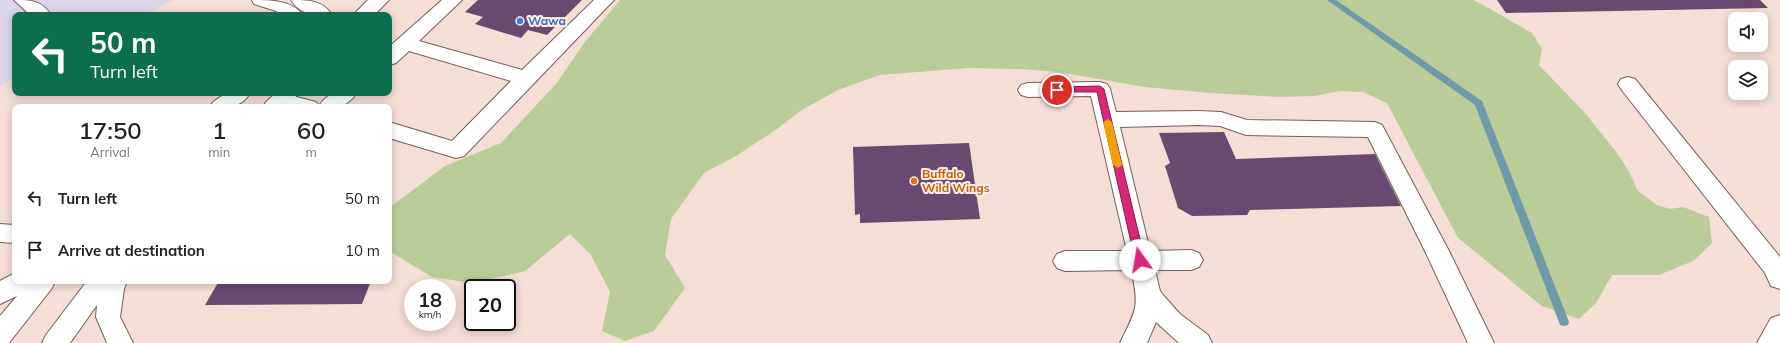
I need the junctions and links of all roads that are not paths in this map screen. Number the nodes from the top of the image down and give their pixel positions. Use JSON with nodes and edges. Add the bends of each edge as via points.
{"nodes":[{"id":1,"x":23,"y":0,"type":"edge"},
{"id":2,"x":249,"y":0,"type":"edge"},
{"id":3,"x":261,"y":0,"type":"edge"},
{"id":4,"x":300,"y":0,"type":"edge"},
{"id":5,"x":380,"y":0,"type":"edge"},
{"id":6,"x":453,"y":0,"type":"edge"},
{"id":7,"x":605,"y":0,"type":"edge"},
{"id":8,"x":38,"y":12,"type":"edge"},
{"id":9,"x":256,"y":12,"type":"edge"},
{"id":10,"x":290,"y":12,"type":"edge"},
{"id":11,"x":318,"y":12,"type":"edge"},
{"id":12,"x":366,"y":12,"type":"edge"},
{"id":13,"x":407,"y":44,"type":"junction"},
{"id":14,"x":392,"y":56,"type":"edge"},
{"id":15,"x":526,"y":78,"type":"junction"},
{"id":16,"x":1628,"y":84,"type":"dead end"},
{"id":17,"x":1028,"y":90,"type":"dead end"},
{"id":18,"x":228,"y":96,"type":"edge"},
{"id":19,"x":236,"y":96,"type":"edge"},
{"id":20,"x":342,"y":96,"type":"edge"},
{"id":21,"x":281,"y":100,"type":"edge"},
{"id":22,"x":221,"y":104,"type":"edge"},
{"id":23,"x":224,"y":104,"type":"edge"},
{"id":24,"x":297,"y":104,"type":"edge"},
{"id":25,"x":333,"y":104,"type":"edge"},
{"id":26,"x":1107,"y":120,"type":"junction"},
{"id":27,"x":392,"y":131,"type":"edge"},
{"id":28,"x":0,"y":233,"type":"edge"},
{"id":29,"x":12,"y":234,"type":"edge"},
{"id":30,"x":1140,"y":260,"type":"junction"},
{"id":31,"x":1191,"y":260,"type":"dead end"},
{"id":32,"x":1065,"y":262,"type":"dead end"},
{"id":33,"x":1778,"y":273,"type":"edge"},
{"id":34,"x":15,"y":284,"type":"edge"},
{"id":35,"x":41,"y":284,"type":"edge"},
{"id":36,"x":99,"y":284,"type":"edge"},
{"id":37,"x":114,"y":284,"type":"edge"},
{"id":38,"x":0,"y":294,"type":"edge"},
{"id":39,"x":1149,"y":294,"type":"junction"},
{"id":40,"x":1780,"y":326,"type":"edge"},
{"id":41,"x":0,"y":334,"type":"edge"},
{"id":42,"x":55,"y":343,"type":"edge"},
{"id":43,"x":120,"y":343,"type":"edge"},
{"id":44,"x":1133,"y":343,"type":"edge"},
{"id":45,"x":1199,"y":343,"type":"edge"},
{"id":46,"x":1481,"y":343,"type":"edge"},
{"id":47,"x":1770,"y":343,"type":"edge"}],
"edges":[{"from":1,"to":8,"type":"main road"},
{"from":2,"to":9,"type":"main road"},
{"from":3,"to":10,"type":"main road"},
{"from":4,"to":11,"type":"main road"},
{"from":5,"to":12,"type":"main road"},
{"from":6,"to":13,"type":"main road"},
{"from":7,"to":15,"type":"main road"},
{"from":13,"to":14,"type":"main road"},
{"from":13,"to":15,"type":"main road"},
{"from":15,"to":27,"type":"main road","via":[[456,150]]},
{"from":16,"to":33,"type":"main road"},
{"from":17,"to":26,"type":"main road","via":[[1100,89]]},
{"from":18,"to":22,"type":"main road"},
{"from":19,"to":23,"type":"main road"},
{"from":20,"to":25,"type":"main road"},
{"from":21,"to":24,"type":"main road"},
{"from":26,"to":30,"type":"main road"},
{"from":26,"to":46,"type":"main road","via":[[1199,118],[1221,119],[1246,127],[1375,130]]},
{"from":28,"to":29,"type":"main road"},
{"from":30,"to":31,"type":"main road"},
{"from":30,"to":32,"type":"main road"},
{"from":30,"to":39,"type":"main road"},
{"from":34,"to":38,"type":"main road"},
{"from":35,"to":41,"type":"main road"},
{"from":36,"to":42,"type":"main road"},
{"from":37,"to":43,"type":"main road","via":[[108,317]]},
{"from":39,"to":44,"type":"main road","via":[[1148,311],[1142,330]]},
{"from":39,"to":45,"type":"main road","via":[[1161,312],[1176,327]]},
{"from":40,"to":47,"type":"main road"}]}
